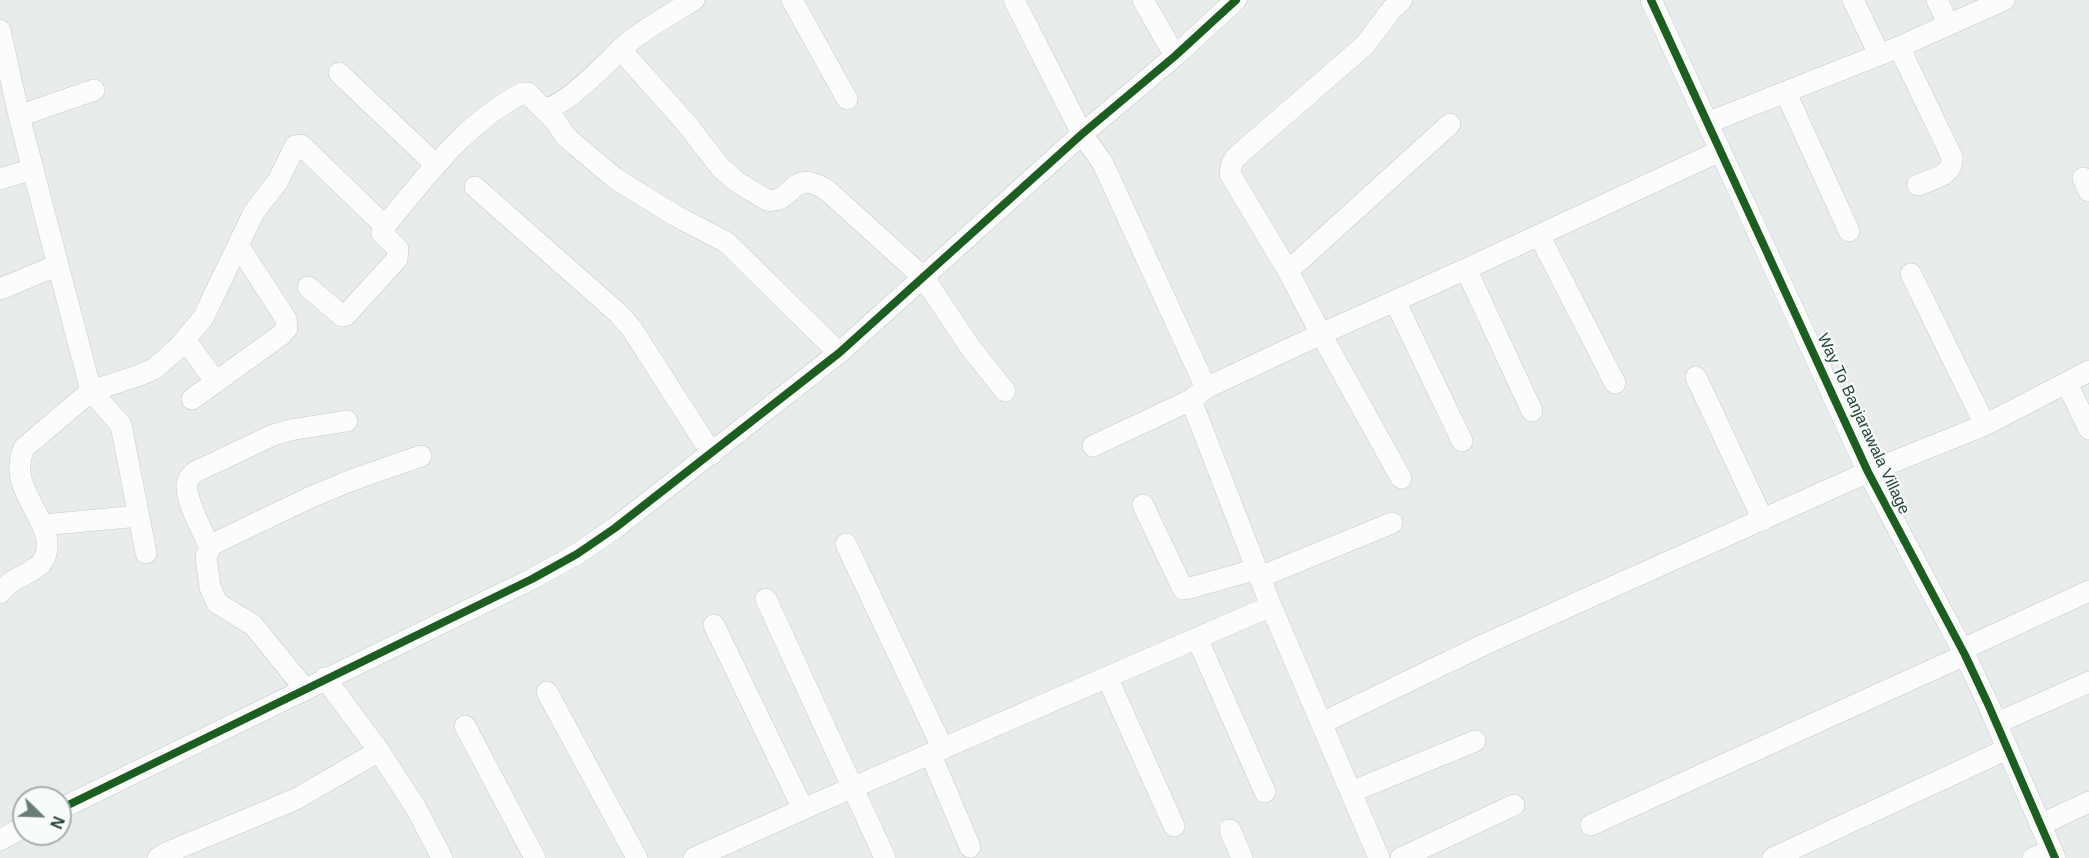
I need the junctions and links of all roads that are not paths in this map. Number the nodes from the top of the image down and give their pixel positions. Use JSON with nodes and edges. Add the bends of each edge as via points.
{"nodes":[{"id":1,"x":694,"y":0,"type":"edge"},
{"id":2,"x":792,"y":0,"type":"edge"},
{"id":3,"x":1014,"y":0,"type":"edge"},
{"id":4,"x":1143,"y":0,"type":"edge"},
{"id":5,"x":1236,"y":0,"type":"edge"},
{"id":6,"x":1651,"y":0,"type":"edge"},
{"id":7,"x":1853,"y":0,"type":"edge"},
{"id":8,"x":1937,"y":0,"type":"edge"},
{"id":9,"x":2004,"y":0,"type":"edge"},
{"id":10,"x":1397,"y":2,"type":"edge"},
{"id":11,"x":1948,"y":24,"type":"junction"},
{"id":12,"x":0,"y":30,"type":"edge"},
{"id":13,"x":620,"y":49,"type":"junction"},
{"id":14,"x":1889,"y":50,"type":"junction"},
{"id":15,"x":1175,"y":56,"type":"junction"},
{"id":16,"x":339,"y":73,"type":"dead end"},
{"id":17,"x":94,"y":90,"type":"dead end"},
{"id":18,"x":1786,"y":93,"type":"junction"},
{"id":19,"x":847,"y":99,"type":"dead end"},
{"id":20,"x":544,"y":109,"type":"junction"},
{"id":21,"x":19,"y":116,"type":"junction"},
{"id":22,"x":1707,"y":123,"type":"junction"},
{"id":23,"x":1450,"y":124,"type":"dead end"},
{"id":24,"x":1082,"y":134,"type":"junction"},
{"id":25,"x":1720,"y":151,"type":"junction"},
{"id":26,"x":436,"y":165,"type":"junction"},
{"id":27,"x":33,"y":169,"type":"junction"},
{"id":28,"x":0,"y":179,"type":"edge"},
{"id":29,"x":1918,"y":185,"type":"dead end"},
{"id":30,"x":475,"y":187,"type":"dead end"},
{"id":31,"x":385,"y":226,"type":"junction"},
{"id":32,"x":1849,"y":231,"type":"dead end"},
{"id":33,"x":1539,"y":235,"type":"junction"},
{"id":34,"x":238,"y":245,"type":"junction"},
{"id":35,"x":58,"y":266,"type":"junction"},
{"id":36,"x":1466,"y":269,"type":"junction"},
{"id":37,"x":1288,"y":271,"type":"junction"},
{"id":38,"x":1911,"y":274,"type":"dead end"},
{"id":39,"x":924,"y":278,"type":"junction"},
{"id":40,"x":308,"y":287,"type":"dead end"},
{"id":41,"x":0,"y":289,"type":"edge"},
{"id":42,"x":1395,"y":300,"type":"junction"},
{"id":43,"x":1321,"y":334,"type":"junction"},
{"id":44,"x":185,"y":340,"type":"junction"},
{"id":45,"x":839,"y":353,"type":"junction"},
{"id":46,"x":2089,"y":371,"type":"edge"},
{"id":47,"x":1696,"y":377,"type":"dead end"},
{"id":48,"x":216,"y":382,"type":"junction"},
{"id":49,"x":1615,"y":383,"type":"dead end"},
{"id":50,"x":2067,"y":384,"type":"junction"},
{"id":51,"x":91,"y":391,"type":"junction"},
{"id":52,"x":1005,"y":391,"type":"dead end"},
{"id":53,"x":1198,"y":394,"type":"junction"},
{"id":54,"x":192,"y":399,"type":"dead end"},
{"id":55,"x":1532,"y":411,"type":"dead end"},
{"id":56,"x":347,"y":421,"type":"dead end"},
{"id":57,"x":1985,"y":425,"type":"junction"},
{"id":58,"x":2089,"y":429,"type":"edge"},
{"id":59,"x":1462,"y":441,"type":"dead end"},
{"id":60,"x":1093,"y":446,"type":"dead end"},
{"id":61,"x":712,"y":454,"type":"junction"},
{"id":62,"x":421,"y":456,"type":"dead end"},
{"id":63,"x":1868,"y":472,"type":"junction"},
{"id":64,"x":1401,"y":478,"type":"dead end"},
{"id":65,"x":1143,"y":505,"type":"dead end"},
{"id":66,"x":139,"y":516,"type":"junction"},
{"id":67,"x":1763,"y":520,"type":"junction"},
{"id":68,"x":1392,"y":523,"type":"dead end"},
{"id":69,"x":43,"y":525,"type":"junction"},
{"id":70,"x":846,"y":544,"type":"dead end"},
{"id":71,"x":210,"y":548,"type":"junction"},
{"id":72,"x":146,"y":553,"type":"dead end"},
{"id":73,"x":1259,"y":573,"type":"junction"},
{"id":74,"x":2089,"y":591,"type":"edge"},
{"id":75,"x":0,"y":593,"type":"edge"},
{"id":76,"x":766,"y":598,"type":"dead end"},
{"id":77,"x":1272,"y":606,"type":"junction"},
{"id":78,"x":714,"y":626,"type":"dead end"},
{"id":79,"x":1197,"y":638,"type":"junction"},
{"id":80,"x":1963,"y":652,"type":"junction"},
{"id":81,"x":1107,"y":677,"type":"junction"},
{"id":82,"x":326,"y":678,"type":"junction"},
{"id":83,"x":2089,"y":682,"type":"edge"},
{"id":84,"x":305,"y":688,"type":"junction"},
{"id":85,"x":547,"y":692,"type":"dead end"},
{"id":86,"x":1322,"y":723,"type":"junction"},
{"id":87,"x":1997,"y":723,"type":"junction"},
{"id":88,"x":465,"y":726,"type":"dead end"},
{"id":89,"x":1475,"y":741,"type":"dead end"},
{"id":90,"x":2007,"y":749,"type":"junction"},
{"id":91,"x":379,"y":751,"type":"junction"},
{"id":92,"x":937,"y":752,"type":"junction"},
{"id":93,"x":854,"y":788,"type":"junction"},
{"id":94,"x":1265,"y":792,"type":"dead end"},
{"id":95,"x":1351,"y":792,"type":"junction"},
{"id":96,"x":2089,"y":802,"type":"edge"},
{"id":97,"x":72,"y":803,"type":"edge"},
{"id":98,"x":1514,"y":805,"type":"dead end"},
{"id":99,"x":803,"y":809,"type":"junction"},
{"id":100,"x":1592,"y":825,"type":"dead end"},
{"id":101,"x":2040,"y":825,"type":"junction"},
{"id":102,"x":1174,"y":826,"type":"dead end"},
{"id":103,"x":1230,"y":830,"type":"dead end"},
{"id":104,"x":970,"y":847,"type":"dead end"},
{"id":105,"x":2047,"y":855,"type":"edge"},
{"id":106,"x":158,"y":858,"type":"edge"},
{"id":107,"x":442,"y":858,"type":"edge"},
{"id":108,"x":535,"y":858,"type":"edge"},
{"id":109,"x":637,"y":858,"type":"edge"},
{"id":110,"x":694,"y":858,"type":"edge"},
{"id":111,"x":885,"y":858,"type":"edge"},
{"id":112,"x":1242,"y":858,"type":"edge"},
{"id":113,"x":1379,"y":858,"type":"edge"},
{"id":114,"x":1401,"y":858,"type":"edge"},
{"id":115,"x":1773,"y":858,"type":"edge"}],
"edges":[{"from":1,"to":13,"type":"street"},
{"from":2,"to":19,"type":"street"},
{"from":3,"to":24,"type":"street"},
{"from":4,"to":15,"type":"street"},
{"from":5,"to":15,"type":"street"},
{"from":6,"to":22,"type":"street","name":"Way To Banjarawala Village"},
{"from":7,"to":14,"type":"street"},
{"from":8,"to":11,"type":"street"},
{"from":9,"to":11,"type":"street"},
{"from":10,"to":37,"type":"street","via":[[1365,45],[1250,143],[1232,163],[1232,178]]},
{"from":11,"to":14,"type":"street"},
{"from":12,"to":21,"type":"street"},
{"from":13,"to":20,"type":"street","via":[[586,83]]},
{"from":13,"to":39,"type":"street","via":[[737,182],[772,202],[798,184],[820,185]]},
{"from":14,"to":18,"type":"street"},
{"from":14,"to":29,"type":"street","via":[[1952,158],[1948,173]]},
{"from":15,"to":24,"type":"street"},
{"from":16,"to":26,"type":"street"},
{"from":17,"to":21,"type":"street"},
{"from":18,"to":22,"type":"street"},
{"from":18,"to":32,"type":"street"},
{"from":20,"to":26,"type":"street","via":[[528,93],[517,96],[477,123]]},
{"from":20,"to":45,"type":"street","via":[[566,137],[616,179],[726,242]]},
{"from":21,"to":27,"type":"street"},
{"from":22,"to":25,"type":"street","name":"Way To Banjarawala Village"},
{"from":23,"to":37,"type":"street"},
{"from":24,"to":39,"type":"street"},
{"from":24,"to":53,"type":"street","via":[[1111,181]]},
{"from":25,"to":33,"type":"street"},
{"from":25,"to":63,"type":"street","name":"Way To Banjarawala Village"},
{"from":26,"to":31,"type":"street"},
{"from":27,"to":28,"type":"street"},
{"from":27,"to":35,"type":"street"},
{"from":30,"to":61,"type":"street","via":[[619,314]]},
{"from":31,"to":34,"type":"street","via":[[298,145],[278,181],[254,212]]},
{"from":31,"to":40,"type":"street","via":[[382,233],[398,249],[397,259],[346,315]]},
{"from":33,"to":36,"type":"street"},
{"from":33,"to":49,"type":"street"},
{"from":34,"to":44,"type":"street","via":[[203,318]]},
{"from":34,"to":48,"type":"street","via":[[288,324],[281,335]]},
{"from":35,"to":41,"type":"street"},
{"from":35,"to":51,"type":"street"},
{"from":36,"to":42,"type":"street"},
{"from":36,"to":55,"type":"street"},
{"from":37,"to":43,"type":"street"},
{"from":38,"to":57,"type":"street"},
{"from":39,"to":45,"type":"street"},
{"from":39,"to":52,"type":"street"},
{"from":42,"to":43,"type":"street"},
{"from":42,"to":59,"type":"street"},
{"from":43,"to":53,"type":"street"},
{"from":43,"to":64,"type":"street"},
{"from":44,"to":48,"type":"street"},
{"from":44,"to":51,"type":"street","via":[[154,369]]},
{"from":45,"to":61,"type":"street"},
{"from":46,"to":50,"type":"street"},
{"from":47,"to":67,"type":"street"},
{"from":48,"to":54,"type":"street"},
{"from":50,"to":57,"type":"street"},
{"from":50,"to":58,"type":"street"},
{"from":51,"to":66,"type":"street","via":[[121,425]]},
{"from":51,"to":69,"type":"street","via":[[24,448],[19,459],[22,488]]},
{"from":53,"to":60,"type":"street"},
{"from":53,"to":73,"type":"street"},
{"from":56,"to":71,"type":"street","via":[[273,435],[195,472],[189,478],[188,495]]},
{"from":57,"to":63,"type":"street"},
{"from":61,"to":82,"type":"street","via":[[577,554]]},
{"from":62,"to":71,"type":"street","via":[[311,497]]},
{"from":63,"to":67,"type":"street"},
{"from":63,"to":80,"type":"street","name":"Way To Banjarawala Village"},
{"from":65,"to":73,"type":"street","via":[[1183,588]]},
{"from":66,"to":69,"type":"street"},
{"from":66,"to":72,"type":"street"},
{"from":67,"to":86,"type":"street","via":[[1481,646]]},
{"from":68,"to":73,"type":"street"},
{"from":69,"to":75,"type":"street","via":[[47,549],[44,561]]},
{"from":70,"to":92,"type":"street"},
{"from":71,"to":84,"type":"street","via":[[206,557],[210,587],[217,603],[253,625]]},
{"from":73,"to":77,"type":"street"},
{"from":74,"to":80,"type":"street"},
{"from":76,"to":93,"type":"street"},
{"from":77,"to":79,"type":"street"},
{"from":77,"to":86,"type":"street"},
{"from":78,"to":99,"type":"street"},
{"from":79,"to":81,"type":"street"},
{"from":79,"to":94,"type":"street"},
{"from":80,"to":87,"type":"street","name":"Way To Banjarawala Village"},
{"from":80,"to":100,"type":"street"},
{"from":81,"to":92,"type":"street"},
{"from":81,"to":102,"type":"street"},
{"from":82,"to":84,"type":"street"},
{"from":82,"to":91,"type":"street"},
{"from":83,"to":87,"type":"street"},
{"from":84,"to":97,"type":"street"},
{"from":85,"to":109,"type":"street"},
{"from":86,"to":95,"type":"street"},
{"from":87,"to":90,"type":"street","name":"Way To Banjarawala Village"},
{"from":88,"to":108,"type":"street"},
{"from":89,"to":95,"type":"street"},
{"from":90,"to":101,"type":"street","name":"Way To Banjarawala Village"},
{"from":90,"to":115,"type":"street"},
{"from":91,"to":106,"type":"street","via":[[296,799]]},
{"from":91,"to":107,"type":"street"},
{"from":92,"to":93,"type":"street"},
{"from":92,"to":104,"type":"street"},
{"from":93,"to":99,"type":"street"},
{"from":93,"to":111,"type":"street"},
{"from":95,"to":113,"type":"street"},
{"from":96,"to":101,"type":"street"},
{"from":98,"to":114,"type":"street"},
{"from":99,"to":110,"type":"street"},
{"from":101,"to":105,"type":"street","name":"Way To Banjarawala Village"},
{"from":103,"to":112,"type":"street"}]}
